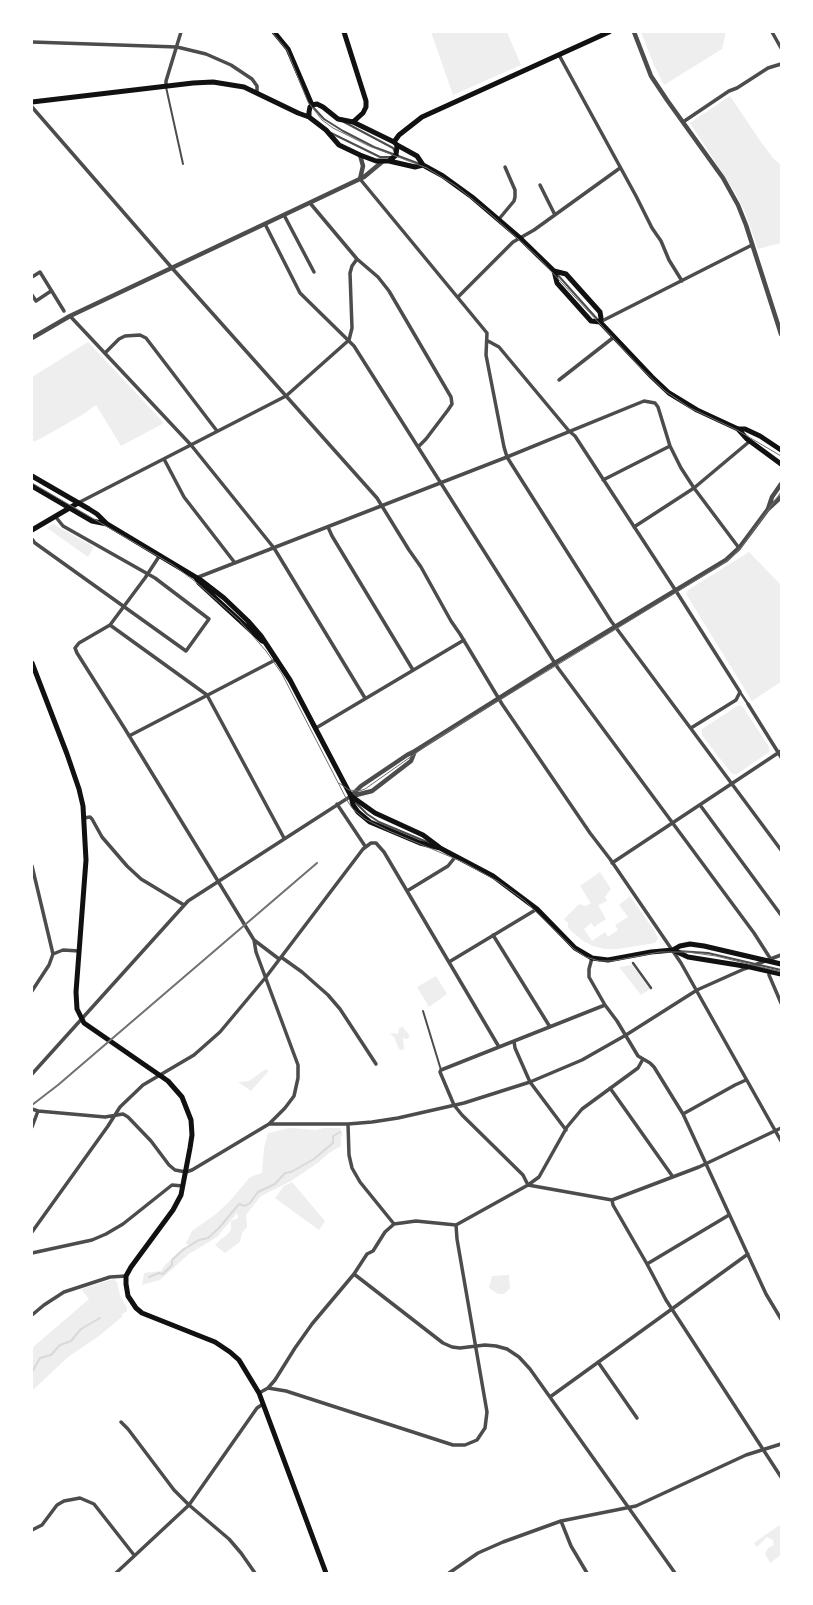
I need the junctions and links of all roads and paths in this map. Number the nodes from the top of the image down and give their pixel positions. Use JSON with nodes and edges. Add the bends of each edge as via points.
{"nodes":[{"id":1,"x":181,"y":32,"type":"edge"},
{"id":2,"x":274,"y":32,"type":"edge"},
{"id":3,"x":344,"y":32,"type":"edge"},
{"id":4,"x":609,"y":32,"type":"edge"},
{"id":5,"x":634,"y":32,"type":"edge"},
{"id":6,"x":772,"y":32,"type":"edge"},
{"id":7,"x":32,"y":42,"type":"edge"},
{"id":8,"x":176,"y":47,"type":"junction"},
{"id":9,"x":781,"y":48,"type":"edge"},
{"id":10,"x":559,"y":55,"type":"junction"},
{"id":11,"x":781,"y":64,"type":"edge"},
{"id":12,"x":166,"y":86,"type":"junction"},
{"id":13,"x":257,"y":92,"type":"junction"},
{"id":14,"x":32,"y":102,"type":"edge"},
{"id":15,"x":312,"y":105,"type":"junction"},
{"id":16,"x":32,"y":107,"type":"edge"},
{"id":17,"x":310,"y":117,"type":"junction"},
{"id":18,"x":341,"y":120,"type":"junction"},
{"id":19,"x":353,"y":122,"type":"junction"},
{"id":20,"x":683,"y":122,"type":"junction"},
{"id":21,"x":328,"y":132,"type":"junction"},
{"id":22,"x":396,"y":144,"type":"junction"},
{"id":23,"x":360,"y":155,"type":"junction"},
{"id":24,"x":396,"y":155,"type":"junction"},
{"id":25,"x":389,"y":161,"type":"junction"},
{"id":26,"x":382,"y":162,"type":"junction"},
{"id":27,"x":184,"y":164,"type":"dead end"},
{"id":28,"x":423,"y":165,"type":"junction"},
{"id":29,"x":505,"y":167,"type":"dead end"},
{"id":30,"x":620,"y":168,"type":"junction"},
{"id":31,"x":360,"y":179,"type":"junction"},
{"id":32,"x":540,"y":185,"type":"dead end"},
{"id":33,"x":310,"y":203,"type":"junction"},
{"id":34,"x":284,"y":215,"type":"junction"},
{"id":35,"x":555,"y":215,"type":"junction"},
{"id":36,"x":499,"y":219,"type":"junction"},
{"id":37,"x":265,"y":224,"type":"junction"},
{"id":38,"x":520,"y":238,"type":"junction"},
{"id":39,"x":752,"y":245,"type":"junction"},
{"id":40,"x":357,"y":259,"type":"junction"},
{"id":41,"x":172,"y":268,"type":"junction"},
{"id":42,"x":554,"y":271,"type":"junction"},
{"id":43,"x":314,"y":272,"type":"dead end"},
{"id":44,"x":32,"y":277,"type":"edge"},
{"id":45,"x":682,"y":281,"type":"junction"},
{"id":46,"x":51,"y":291,"type":"junction"},
{"id":47,"x":32,"y":295,"type":"edge"},
{"id":48,"x":458,"y":297,"type":"junction"},
{"id":49,"x":64,"y":311,"type":"dead end"},
{"id":50,"x":70,"y":316,"type":"junction"},
{"id":51,"x":600,"y":322,"type":"junction"},
{"id":52,"x":781,"y":334,"type":"edge"},
{"id":53,"x":614,"y":337,"type":"junction"},
{"id":54,"x":32,"y":338,"type":"edge"},
{"id":55,"x":349,"y":340,"type":"junction"},
{"id":56,"x":488,"y":342,"type":"junction"},
{"id":57,"x":105,"y":353,"type":"junction"},
{"id":58,"x":559,"y":380,"type":"dead end"},
{"id":59,"x":286,"y":396,"type":"junction"},
{"id":60,"x":738,"y":429,"type":"junction"},
{"id":61,"x":217,"y":431,"type":"junction"},
{"id":62,"x":569,"y":431,"type":"junction"},
{"id":63,"x":750,"y":441,"type":"junction"},
{"id":64,"x":191,"y":445,"type":"junction"},
{"id":65,"x":670,"y":446,"type":"junction"},
{"id":66,"x":418,"y":447,"type":"junction"},
{"id":67,"x":781,"y":450,"type":"edge"},
{"id":68,"x":507,"y":457,"type":"junction"},
{"id":69,"x":164,"y":459,"type":"junction"},
{"id":70,"x":781,"y":464,"type":"edge"},
{"id":71,"x":32,"y":476,"type":"edge"},
{"id":72,"x":603,"y":480,"type":"junction"},
{"id":73,"x":440,"y":483,"type":"junction"},
{"id":74,"x":781,"y":484,"type":"edge"},
{"id":75,"x":32,"y":486,"type":"edge"},
{"id":76,"x":694,"y":488,"type":"junction"},
{"id":77,"x":781,"y":497,"type":"edge"},
{"id":78,"x":78,"y":503,"type":"junction"},
{"id":79,"x":382,"y":505,"type":"junction"},
{"id":80,"x":69,"y":508,"type":"junction"},
{"id":81,"x":768,"y":509,"type":"junction"},
{"id":82,"x":55,"y":516,"type":"junction"},
{"id":83,"x":107,"y":524,"type":"junction"},
{"id":84,"x":328,"y":527,"type":"junction"},
{"id":85,"x":634,"y":527,"type":"junction"},
{"id":86,"x":32,"y":530,"type":"edge"},
{"id":87,"x":32,"y":539,"type":"edge"},
{"id":88,"x":274,"y":548,"type":"junction"},
{"id":89,"x":739,"y":548,"type":"junction"},
{"id":90,"x":160,"y":555,"type":"junction"},
{"id":91,"x":235,"y":563,"type":"junction"},
{"id":92,"x":147,"y":575,"type":"junction"},
{"id":93,"x":196,"y":578,"type":"junction"},
{"id":94,"x":676,"y":591,"type":"junction"},
{"id":95,"x":124,"y":607,"type":"junction"},
{"id":96,"x":110,"y":625,"type":"junction"},
{"id":97,"x":616,"y":627,"type":"junction"},
{"id":98,"x":464,"y":640,"type":"junction"},
{"id":99,"x":277,"y":659,"type":"junction"},
{"id":100,"x":32,"y":663,"type":"edge"},
{"id":101,"x":555,"y":663,"type":"junction"},
{"id":102,"x":412,"y":670,"type":"junction"},
{"id":103,"x":740,"y":692,"type":"junction"},
{"id":104,"x":207,"y":695,"type":"junction"},
{"id":105,"x":365,"y":698,"type":"junction"},
{"id":106,"x":499,"y":699,"type":"junction"},
{"id":107,"x":748,"y":704,"type":"joint"},
{"id":108,"x":316,"y":728,"type":"junction"},
{"id":109,"x":692,"y":728,"type":"junction"},
{"id":110,"x":129,"y":736,"type":"junction"},
{"id":111,"x":415,"y":751,"type":"junction"},
{"id":112,"x":780,"y":752,"type":"edge"},
{"id":113,"x":781,"y":757,"type":"edge"},
{"id":114,"x":732,"y":784,"type":"junction"},
{"id":115,"x":351,"y":796,"type":"junction"},
{"id":116,"x":338,"y":804,"type":"junction"},
{"id":117,"x":700,"y":805,"type":"junction"},
{"id":118,"x":84,"y":818,"type":"junction"},
{"id":119,"x":672,"y":823,"type":"junction"},
{"id":120,"x":284,"y":838,"type":"junction"},
{"id":121,"x":366,"y":846,"type":"junction"},
{"id":122,"x":440,"y":848,"type":"junction"},
{"id":123,"x":781,"y":850,"type":"edge"},
{"id":124,"x":457,"y":855,"type":"junction"},
{"id":125,"x":612,"y":863,"type":"junction"},
{"id":126,"x":32,"y":866,"type":"edge"},
{"id":127,"x":218,"y":881,"type":"junction"},
{"id":128,"x":407,"y":891,"type":"junction"},
{"id":129,"x":184,"y":905,"type":"junction"},
{"id":130,"x":537,"y":909,"type":"junction"},
{"id":131,"x":781,"y":915,"type":"edge"},
{"id":132,"x":494,"y":935,"type":"junction"},
{"id":133,"x":254,"y":940,"type":"junction"},
{"id":134,"x":673,"y":950,"type":"junction"},
{"id":135,"x":79,"y":951,"type":"junction"},
{"id":136,"x":52,"y":954,"type":"junction"},
{"id":137,"x":781,"y":955,"type":"edge"},
{"id":138,"x":280,"y":958,"type":"junction"},
{"id":139,"x":592,"y":958,"type":"junction"},
{"id":140,"x":769,"y":959,"type":"junction"},
{"id":141,"x":449,"y":962,"type":"junction"},
{"id":142,"x":633,"y":963,"type":"dead end"},
{"id":143,"x":758,"y":964,"type":"junction"},
{"id":144,"x":781,"y":964,"type":"edge"},
{"id":145,"x":750,"y":967,"type":"junction"},
{"id":146,"x":781,"y":970,"type":"edge"},
{"id":147,"x":769,"y":971,"type":"junction"},
{"id":148,"x":781,"y":974,"type":"edge"},
{"id":149,"x":266,"y":977,"type":"junction"},
{"id":150,"x":651,"y":988,"type":"dead end"},
{"id":151,"x":697,"y":990,"type":"junction"},
{"id":152,"x":32,"y":991,"type":"edge"},
{"id":153,"x":781,"y":1003,"type":"edge"},
{"id":154,"x":605,"y":1005,"type":"junction"},
{"id":155,"x":423,"y":1011,"type":"dead end"},
{"id":156,"x":82,"y":1019,"type":"junction"},
{"id":157,"x":550,"y":1027,"type":"junction"},
{"id":158,"x":626,"y":1035,"type":"junction"},
{"id":159,"x":514,"y":1041,"type":"junction"},
{"id":160,"x":499,"y":1047,"type":"junction"},
{"id":161,"x":643,"y":1059,"type":"junction"},
{"id":162,"x":376,"y":1064,"type":"dead end"},
{"id":163,"x":441,"y":1070,"type":"junction"},
{"id":164,"x":32,"y":1074,"type":"edge"},
{"id":165,"x":160,"y":1075,"type":"junction"},
{"id":166,"x":746,"y":1080,"type":"junction"},
{"id":167,"x":530,"y":1082,"type":"junction"},
{"id":168,"x":610,"y":1088,"type":"junction"},
{"id":169,"x":454,"y":1105,"type":"junction"},
{"id":170,"x":33,"y":1109,"type":"edge"},
{"id":171,"x":38,"y":1111,"type":"junction"},
{"id":172,"x":683,"y":1114,"type":"junction"},
{"id":173,"x":114,"y":1116,"type":"junction"},
{"id":174,"x":269,"y":1124,"type":"junction"},
{"id":175,"x":348,"y":1124,"type":"junction"},
{"id":176,"x":32,"y":1127,"type":"edge"},
{"id":177,"x":781,"y":1128,"type":"edge"},
{"id":178,"x":566,"y":1130,"type":"junction"},
{"id":179,"x":775,"y":1131,"type":"junction"},
{"id":180,"x":781,"y":1141,"type":"edge"},
{"id":181,"x":707,"y":1164,"type":"junction"},
{"id":182,"x":186,"y":1172,"type":"junction"},
{"id":183,"x":673,"y":1177,"type":"junction"},
{"id":184,"x":528,"y":1185,"type":"junction"},
{"id":185,"x":183,"y":1186,"type":"junction"},
{"id":186,"x":612,"y":1200,"type":"junction"},
{"id":187,"x":729,"y":1215,"type":"junction"},
{"id":188,"x":394,"y":1224,"type":"junction"},
{"id":189,"x":456,"y":1225,"type":"junction"},
{"id":190,"x":32,"y":1232,"type":"edge"},
{"id":191,"x":32,"y":1253,"type":"edge"},
{"id":192,"x":748,"y":1254,"type":"junction"},
{"id":193,"x":647,"y":1264,"type":"junction"},
{"id":194,"x":354,"y":1274,"type":"junction"},
{"id":195,"x":126,"y":1276,"type":"junction"},
{"id":196,"x":672,"y":1309,"type":"junction"},
{"id":197,"x":32,"y":1316,"type":"edge"},
{"id":198,"x":781,"y":1319,"type":"edge"},
{"id":199,"x":475,"y":1347,"type":"junction"},
{"id":200,"x":598,"y":1362,"type":"junction"},
{"id":201,"x":268,"y":1388,"type":"junction"},
{"id":202,"x":259,"y":1393,"type":"junction"},
{"id":203,"x":550,"y":1397,"type":"junction"},
{"id":204,"x":263,"y":1404,"type":"junction"},
{"id":205,"x":637,"y":1418,"type":"dead end"},
{"id":206,"x":121,"y":1422,"type":"dead end"},
{"id":207,"x":781,"y":1444,"type":"edge"},
{"id":208,"x":763,"y":1449,"type":"junction"},
{"id":209,"x":781,"y":1477,"type":"edge"},
{"id":210,"x":188,"y":1505,"type":"junction"},
{"id":211,"x":629,"y":1507,"type":"junction"},
{"id":212,"x":561,"y":1522,"type":"junction"},
{"id":213,"x":32,"y":1530,"type":"edge"},
{"id":214,"x":134,"y":1556,"type":"junction"},
{"id":215,"x":116,"y":1573,"type":"edge"},
{"id":216,"x":255,"y":1573,"type":"edge"},
{"id":217,"x":326,"y":1573,"type":"edge"},
{"id":218,"x":449,"y":1573,"type":"edge"},
{"id":219,"x":588,"y":1573,"type":"edge"},
{"id":220,"x":675,"y":1573,"type":"edge"}],
"edges":[{"from":1,"to":8,"type":"street"},
{"from":2,"to":15,"type":"main road","via":[[289,52]]},
{"from":3,"to":19,"type":"main road","via":[[366,101],[364,113]]},
{"from":4,"to":10,"type":"main road"},
{"from":5,"to":20,"type":"street","via":[[651,76]]},
{"from":6,"to":9,"type":"street"},
{"from":7,"to":8,"type":"street"},
{"from":8,"to":12,"type":"street"},
{"from":8,"to":13,"type":"street","via":[[206,54],[231,65],[252,79],[257,86]]},
{"from":10,"to":22,"type":"main road","via":[[422,117],[399,135]]},
{"from":10,"to":30,"type":"street"},
{"from":11,"to":20,"type":"street","via":[[768,68]]},
{"from":12,"to":13,"type":"main road","via":[[213,82],[233,84]]},
{"from":12,"to":14,"type":"main road"},
{"from":12,"to":27,"type":"lane"},
{"from":13,"to":17,"type":"main road"},
{"from":15,"to":17,"type":"main road"},
{"from":15,"to":18,"type":"main road","via":[[320,105]]},
{"from":15,"to":24,"type":"lane","via":[[332,125]]},
{"from":16,"to":41,"type":"street"},
{"from":17,"to":21,"type":"main road"},
{"from":18,"to":19,"type":"main road"},
{"from":18,"to":24,"type":"lane","via":[[392,148]]},
{"from":19,"to":22,"type":"main road"},
{"from":20,"to":39,"type":"street","via":[[727,186],[746,225]]},
{"from":21,"to":23,"type":"main road","via":[[339,145]]},
{"from":21,"to":24,"type":"lane","via":[[380,157]]},
{"from":22,"to":24,"type":"main road"},
{"from":22,"to":28,"type":"main road","via":[[417,156]]},
{"from":23,"to":26,"type":"main road"},
{"from":23,"to":31,"type":"street","via":[[363,166]]},
{"from":24,"to":25,"type":"main road"},
{"from":24,"to":28,"type":"lane"},
{"from":25,"to":26,"type":"main road"},
{"from":25,"to":28,"type":"main road","via":[[415,167]]},
{"from":26,"to":31,"type":"street"},
{"from":28,"to":36,"type":"main road","via":[[454,184]]},
{"from":29,"to":36,"type":"street","via":[[515,190],[515,197]]},
{"from":30,"to":35,"type":"street"},
{"from":30,"to":45,"type":"street"},
{"from":31,"to":33,"type":"street"},
{"from":31,"to":48,"type":"street"},
{"from":32,"to":35,"type":"street"},
{"from":33,"to":34,"type":"street"},
{"from":33,"to":40,"type":"street"},
{"from":34,"to":37,"type":"street"},
{"from":34,"to":43,"type":"street"},
{"from":35,"to":38,"type":"street"},
{"from":36,"to":38,"type":"main road"},
{"from":37,"to":41,"type":"street"},
{"from":37,"to":55,"type":"street","via":[[300,293]]},
{"from":38,"to":42,"type":"main road"},
{"from":38,"to":48,"type":"street"},
{"from":39,"to":45,"type":"street"},
{"from":39,"to":52,"type":"street"},
{"from":40,"to":55,"type":"street","via":[[350,273],[352,328]]},
{"from":40,"to":66,"type":"street","via":[[390,291],[450,393],[452,404]]},
{"from":41,"to":50,"type":"street"},
{"from":41,"to":59,"type":"street"},
{"from":42,"to":51,"type":"main road","via":[[557,283],[591,321]]},
{"from":42,"to":51,"type":"main road","via":[[568,276],[600,312]]},
{"from":44,"to":46,"type":"street","via":[[40,272]]},
{"from":45,"to":51,"type":"street"},
{"from":46,"to":47,"type":"street","via":[[36,300]]},
{"from":46,"to":49,"type":"street"},
{"from":48,"to":56,"type":"street","via":[[485,328]]},
{"from":50,"to":54,"type":"street"},
{"from":50,"to":57,"type":"street"},
{"from":51,"to":53,"type":"main road"},
{"from":53,"to":58,"type":"street"},
{"from":53,"to":60,"type":"main road","via":[[669,393],[697,410]]},
{"from":55,"to":59,"type":"street"},
{"from":55,"to":66,"type":"street"},
{"from":56,"to":62,"type":"street","via":[[499,347]]},
{"from":56,"to":68,"type":"street","via":[[486,355]]},
{"from":57,"to":61,"type":"street","via":[[125,336],[140,335],[146,338]]},
{"from":57,"to":64,"type":"street"},
{"from":59,"to":61,"type":"street"},
{"from":59,"to":79,"type":"street"},
{"from":60,"to":63,"type":"main road"},
{"from":60,"to":67,"type":"main road","via":[[745,429],[760,436]]},
{"from":61,"to":64,"type":"street"},
{"from":62,"to":65,"type":"street","via":[[644,401],[655,403],[658,407]]},
{"from":62,"to":68,"type":"street"},
{"from":62,"to":72,"type":"street","via":[[575,436]]},
{"from":63,"to":70,"type":"main road"},
{"from":63,"to":76,"type":"street"},
{"from":64,"to":69,"type":"street"},
{"from":64,"to":88,"type":"street"},
{"from":65,"to":72,"type":"street"},
{"from":65,"to":76,"type":"street"},
{"from":66,"to":73,"type":"street"},
{"from":68,"to":73,"type":"street"},
{"from":68,"to":97,"type":"street"},
{"from":69,"to":78,"type":"street"},
{"from":69,"to":91,"type":"street","via":[[184,497]]},
{"from":71,"to":78,"type":"main road"},
{"from":72,"to":85,"type":"street"},
{"from":73,"to":79,"type":"street"},
{"from":73,"to":101,"type":"street"},
{"from":74,"to":81,"type":"street"},
{"from":75,"to":80,"type":"main road"},
{"from":76,"to":85,"type":"street"},
{"from":76,"to":89,"type":"street"},
{"from":77,"to":81,"type":"street"},
{"from":78,"to":80,"type":"main road"},
{"from":78,"to":83,"type":"main road","via":[[97,514]]},
{"from":79,"to":84,"type":"street"},
{"from":79,"to":98,"type":"street"},
{"from":80,"to":82,"type":"main road"},
{"from":80,"to":83,"type":"main road","via":[[92,521]]},
{"from":81,"to":89,"type":"street"},
{"from":82,"to":86,"type":"main road"},
{"from":82,"to":92,"type":"street","via":[[64,526]]},
{"from":83,"to":90,"type":"main road"},
{"from":84,"to":88,"type":"street"},
{"from":84,"to":102,"type":"street"},
{"from":85,"to":94,"type":"street"},
{"from":87,"to":95,"type":"street"},
{"from":88,"to":91,"type":"street"},
{"from":88,"to":105,"type":"street"},
{"from":89,"to":94,"type":"street","via":[[721,564]]},
{"from":90,"to":92,"type":"street"},
{"from":90,"to":93,"type":"main road"},
{"from":91,"to":93,"type":"street"},
{"from":92,"to":95,"type":"street"},
{"from":92,"to":95,"type":"street","via":[[209,619],[186,651]]},
{"from":93,"to":99,"type":"main road","via":[[210,586],[238,611],[261,636]]},
{"from":94,"to":97,"type":"street"},
{"from":94,"to":103,"type":"street"},
{"from":95,"to":96,"type":"street"},
{"from":96,"to":104,"type":"street"},
{"from":96,"to":110,"type":"street","via":[[75,648]]},
{"from":97,"to":101,"type":"street"},
{"from":97,"to":109,"type":"street"},
{"from":98,"to":102,"type":"street"},
{"from":98,"to":106,"type":"street"},
{"from":99,"to":104,"type":"street"},
{"from":99,"to":108,"type":"main road"},
{"from":100,"to":118,"type":"main road","via":[[75,775]]},
{"from":101,"to":106,"type":"street"},
{"from":101,"to":119,"type":"street"},
{"from":102,"to":105,"type":"street"},
{"from":103,"to":107,"type":"street"},
{"from":103,"to":109,"type":"street","via":[[736,700]]},
{"from":104,"to":110,"type":"street"},
{"from":104,"to":120,"type":"street"},
{"from":105,"to":108,"type":"street"},
{"from":106,"to":111,"type":"street"},
{"from":106,"to":125,"type":"street"},
{"from":107,"to":112,"type":"street"},
{"from":108,"to":115,"type":"main road"},
{"from":109,"to":114,"type":"street"},
{"from":110,"to":127,"type":"street"},
{"from":111,"to":115,"type":"street","via":[[366,782]]},
{"from":111,"to":115,"type":"street","via":[[412,761],[372,791]]},
{"from":112,"to":113,"type":"street"},
{"from":112,"to":114,"type":"street"},
{"from":114,"to":117,"type":"street"},
{"from":114,"to":123,"type":"street"},
{"from":115,"to":116,"type":"street"},
{"from":115,"to":122,"type":"main road","via":[[375,813],[423,835]]},
{"from":115,"to":122,"type":"main road","via":[[353,806],[370,822],[420,843]]},
{"from":116,"to":120,"type":"street"},
{"from":116,"to":121,"type":"street"},
{"from":117,"to":119,"type":"street"},
{"from":117,"to":131,"type":"street"},
{"from":118,"to":129,"type":"street","via":[[92,819],[106,842],[141,879]]},
{"from":118,"to":135,"type":"main road","via":[[86,860]]},
{"from":119,"to":125,"type":"street"},
{"from":119,"to":140,"type":"street","via":[[754,933]]},
{"from":120,"to":127,"type":"street"},
{"from":121,"to":128,"type":"street","via":[[374,842],[378,844]]},
{"from":121,"to":138,"type":"street"},
{"from":122,"to":124,"type":"main road"},
{"from":124,"to":128,"type":"street","via":[[448,866]]},
{"from":124,"to":130,"type":"main road","via":[[493,876]]},
{"from":125,"to":134,"type":"street"},
{"from":126,"to":136,"type":"street"},
{"from":127,"to":129,"type":"street"},
{"from":127,"to":133,"type":"street"},
{"from":128,"to":141,"type":"street"},
{"from":129,"to":156,"type":"street"},
{"from":130,"to":132,"type":"street"},
{"from":130,"to":139,"type":"main road","via":[[575,948]]},
{"from":132,"to":141,"type":"street"},
{"from":132,"to":157,"type":"street"},
{"from":133,"to":138,"type":"street"},
{"from":133,"to":149,"type":"street"},
{"from":134,"to":139,"type":"main road","via":[[608,960]]},
{"from":134,"to":140,"type":"main road","via":[[690,944]]},
{"from":134,"to":143,"type":"lane","via":[[708,953]]},
{"from":134,"to":145,"type":"main road","via":[[688,957]]},
{"from":134,"to":151,"type":"street"},
{"from":135,"to":136,"type":"street","via":[[63,950]]},
{"from":135,"to":156,"type":"main road","via":[[76,1002]]},
{"from":136,"to":152,"type":"street"},
{"from":137,"to":140,"type":"street"},
{"from":138,"to":149,"type":"street"},
{"from":138,"to":162,"type":"street","via":[[302,972],[328,995]]},
{"from":139,"to":154,"type":"street","via":[[589,978]]},
{"from":140,"to":143,"type":"street"},
{"from":140,"to":144,"type":"main road"},
{"from":141,"to":160,"type":"street"},
{"from":142,"to":150,"type":"street"},
{"from":143,"to":145,"type":"street"},
{"from":143,"to":146,"type":"lane"},
{"from":145,"to":147,"type":"main road"},
{"from":145,"to":151,"type":"street"},
{"from":147,"to":148,"type":"main road"},
{"from":147,"to":153,"type":"street"},
{"from":149,"to":165,"type":"street","via":[[204,1048]]},
{"from":149,"to":174,"type":"street","via":[[298,1065],[297,1087],[290,1103]]},
{"from":151,"to":158,"type":"street"},
{"from":151,"to":166,"type":"street"},
{"from":154,"to":157,"type":"street"},
{"from":154,"to":158,"type":"street"},
{"from":155,"to":163,"type":"lane"},
{"from":156,"to":164,"type":"street"},
{"from":156,"to":165,"type":"main road","via":[[84,1023]]},
{"from":157,"to":159,"type":"street"},
{"from":158,"to":161,"type":"street","via":[[638,1056]]},
{"from":158,"to":167,"type":"street","via":[[582,1060]]},
{"from":159,"to":160,"type":"street"},
{"from":159,"to":167,"type":"street"},
{"from":160,"to":163,"type":"street"},
{"from":161,"to":168,"type":"street","via":[[638,1068]]},
{"from":161,"to":172,"type":"street","via":[[654,1066]]},
{"from":163,"to":169,"type":"street","via":[[440,1074]]},
{"from":165,"to":173,"type":"street","via":[[143,1085]]},
{"from":165,"to":182,"type":"main road","via":[[182,1097],[191,1120],[192,1135]]},
{"from":166,"to":172,"type":"street"},
{"from":166,"to":179,"type":"street"},
{"from":167,"to":169,"type":"street"},
{"from":167,"to":178,"type":"street"},
{"from":168,"to":178,"type":"street","via":[[587,1105],[570,1122]]},
{"from":168,"to":183,"type":"street"},
{"from":169,"to":175,"type":"street","via":[[398,1118]]},
{"from":169,"to":184,"type":"street","via":[[523,1175]]},
{"from":170,"to":171,"type":"street"},
{"from":171,"to":173,"type":"street"},
{"from":171,"to":176,"type":"street"},
{"from":172,"to":181,"type":"street"},
{"from":173,"to":182,"type":"street","via":[[127,1116],[151,1140],[169,1165],[175,1170]]},
{"from":173,"to":190,"type":"street"},
{"from":174,"to":175,"type":"street"},
{"from":174,"to":182,"type":"street"},
{"from":175,"to":188,"type":"street","via":[[348,1154],[352,1168]]},
{"from":177,"to":179,"type":"street"},
{"from":178,"to":184,"type":"street","via":[[539,1177]]},
{"from":179,"to":180,"type":"street"},
{"from":179,"to":181,"type":"street"},
{"from":181,"to":183,"type":"street"},
{"from":181,"to":187,"type":"street"},
{"from":182,"to":185,"type":"main road"},
{"from":183,"to":186,"type":"street"},
{"from":184,"to":186,"type":"street"},
{"from":184,"to":189,"type":"street"},
{"from":185,"to":191,"type":"street","via":[[172,1185],[123,1224],[106,1234],[92,1240]]},
{"from":185,"to":195,"type":"main road","via":[[178,1203]]},
{"from":186,"to":193,"type":"street"},
{"from":187,"to":192,"type":"street"},
{"from":187,"to":193,"type":"street"},
{"from":188,"to":189,"type":"street","via":[[416,1221]]},
{"from":188,"to":194,"type":"street","via":[[385,1232],[373,1251],[367,1254]]},
{"from":189,"to":199,"type":"street","via":[[456,1239]]},
{"from":192,"to":196,"type":"street"},
{"from":192,"to":198,"type":"street","via":[[766,1294]]},
{"from":193,"to":196,"type":"street"},
{"from":194,"to":199,"type":"street","via":[[442,1343],[460,1348]]},
{"from":194,"to":201,"type":"street","via":[[312,1324]]},
{"from":195,"to":197,"type":"street","via":[[110,1276],[64,1292]]},
{"from":195,"to":202,"type":"main road","via":[[128,1296],[136,1308],[142,1313],[220,1345],[239,1360]]},
{"from":196,"to":200,"type":"street"},
{"from":196,"to":208,"type":"street"},
{"from":199,"to":201,"type":"street","via":[[487,1419],[480,1437],[465,1446],[453,1445],[302,1395]]},
{"from":199,"to":203,"type":"street","via":[[496,1346],[507,1349],[519,1357]]},
{"from":200,"to":203,"type":"street"},
{"from":200,"to":205,"type":"street"},
{"from":201,"to":202,"type":"street"},
{"from":202,"to":204,"type":"main road"},
{"from":203,"to":211,"type":"street"},
{"from":204,"to":210,"type":"street","via":[[257,1408]]},
{"from":204,"to":217,"type":"main road"},
{"from":206,"to":210,"type":"street"},
{"from":207,"to":208,"type":"street"},
{"from":208,"to":209,"type":"street"},
{"from":208,"to":211,"type":"street"},
{"from":210,"to":214,"type":"street"},
{"from":210,"to":216,"type":"street","via":[[229,1539]]},
{"from":211,"to":212,"type":"street"},
{"from":211,"to":220,"type":"street"},
{"from":212,"to":218,"type":"street","via":[[478,1553]]},
{"from":212,"to":219,"type":"street","via":[[571,1546]]},
{"from":213,"to":214,"type":"street","via":[[42,1525],[57,1505],[80,1498],[94,1504]]},
{"from":214,"to":215,"type":"street"}]}
